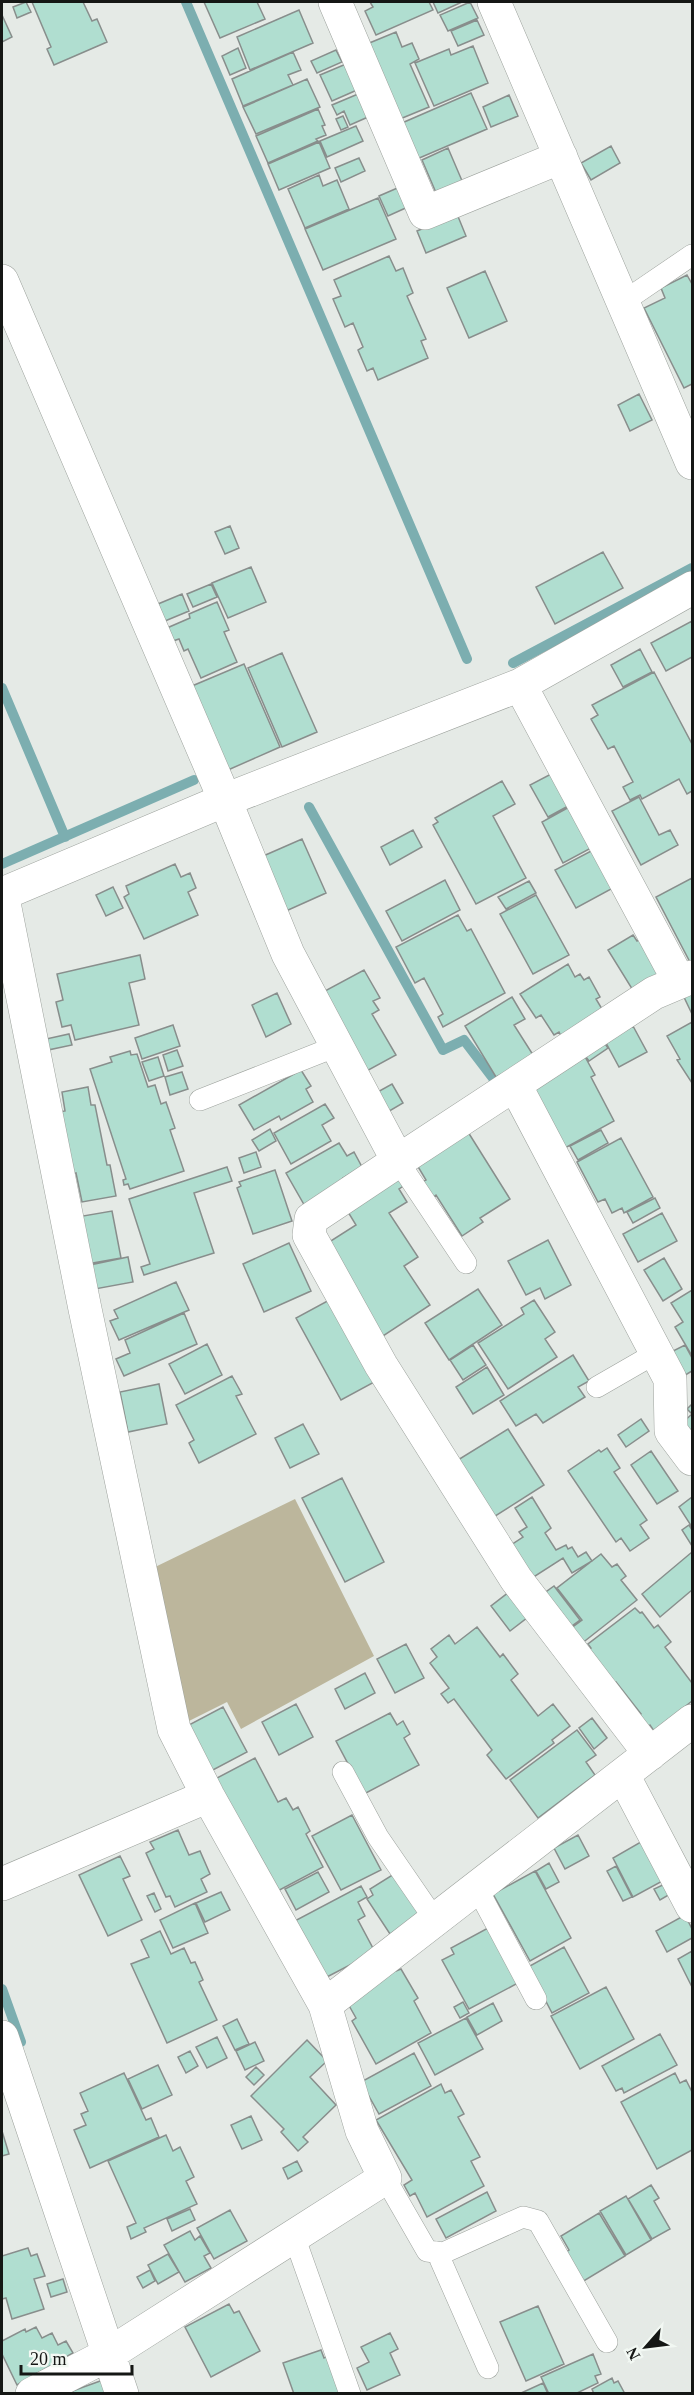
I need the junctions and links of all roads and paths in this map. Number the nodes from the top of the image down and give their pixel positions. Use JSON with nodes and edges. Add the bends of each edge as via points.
{"nodes":[{"id":1,"x":335,"y":2,"type":"edge"},
{"id":2,"x":494,"y":2,"type":"edge"},
{"id":3,"x":561,"y":157,"type":"junction"},
{"id":4,"x":693,"y":255,"type":"edge"},
{"id":5,"x":2,"y":281,"type":"edge"},
{"id":6,"x":623,"y":302,"type":"junction"},
{"id":7,"x":693,"y":463,"type":"edge"},
{"id":8,"x":693,"y":588,"type":"edge"},
{"id":9,"x":520,"y":685,"type":"junction"},
{"id":10,"x":225,"y":800,"type":"junction"},
{"id":11,"x":2,"y":894,"type":"edge"},
{"id":12,"x":686,"y":979,"type":"edge"},
{"id":13,"x":337,"y":1046,"type":"junction"},
{"id":14,"x":515,"y":1085,"type":"junction"},
{"id":15,"x":200,"y":1100,"type":"dead end"},
{"id":16,"x":398,"y":1161,"type":"junction"},
{"id":17,"x":466,"y":1263,"type":"dead end"},
{"id":18,"x":656,"y":1353,"type":"junction"},
{"id":19,"x":597,"y":1387,"type":"dead end"},
{"id":20,"x":693,"y":1460,"type":"edge"},
{"id":21,"x":693,"y":1721,"type":"edge"},
{"id":22,"x":651,"y":1754,"type":"junction"},
{"id":23,"x":343,"y":1772,"type":"dead end"},
{"id":24,"x":623,"y":1775,"type":"junction"},
{"id":25,"x":208,"y":1796,"type":"junction"},
{"id":26,"x":3,"y":1879,"type":"edge"},
{"id":27,"x":477,"y":1888,"type":"junction"},
{"id":28,"x":693,"y":1906,"type":"edge"},
{"id":29,"x":435,"y":1920,"type":"junction"},
{"id":30,"x":536,"y":1999,"type":"dead end"},
{"id":31,"x":325,"y":2005,"type":"junction"},
{"id":32,"x":2,"y":2037,"type":"edge"},
{"id":33,"x":385,"y":2178,"type":"junction"},
{"id":34,"x":294,"y":2236,"type":"junction"},
{"id":35,"x":437,"y":2252,"type":"junction"},
{"id":36,"x":607,"y":2342,"type":"dead end"},
{"id":37,"x":109,"y":2354,"type":"junction"},
{"id":38,"x":488,"y":2368,"type":"dead end"},
{"id":39,"x":32,"y":2394,"type":"edge"},
{"id":40,"x":122,"y":2394,"type":"edge"},
{"id":41,"x":350,"y":2394,"type":"edge"}],
"edges":[{"from":1,"to":3,"type":"street","via":[[425,213]]},
{"from":2,"to":3,"type":"street"},
{"from":3,"to":6,"type":"street"},
{"from":4,"to":6,"type":"lane"},
{"from":5,"to":10,"type":"street"},
{"from":6,"to":7,"type":"street"},
{"from":8,"to":9,"type":"street"},
{"from":9,"to":10,"type":"street"},
{"from":9,"to":12,"type":"street"},
{"from":10,"to":11,"type":"street"},
{"from":10,"to":13,"type":"street","via":[[288,954]]},
{"from":11,"to":25,"type":"street","via":[[174,1729]]},
{"from":12,"to":14,"type":"street","via":[[654,993]]},
{"from":13,"to":15,"type":"lane"},
{"from":13,"to":16,"type":"street"},
{"from":14,"to":16,"type":"street"},
{"from":14,"to":18,"type":"street"},
{"from":16,"to":17,"type":"lane"},
{"from":16,"to":22,"type":"street","via":[[311,1219],[309,1235],[381,1365],[516,1579]]},
{"from":18,"to":19,"type":"lane"},
{"from":18,"to":20,"type":"street","via":[[670,1379],[671,1431]]},
{"from":21,"to":22,"type":"street"},
{"from":22,"to":24,"type":"street"},
{"from":23,"to":29,"type":"lane","via":[[378,1837]]},
{"from":24,"to":27,"type":"street"},
{"from":24,"to":28,"type":"street"},
{"from":25,"to":26,"type":"street"},
{"from":25,"to":31,"type":"street"},
{"from":27,"to":29,"type":"street"},
{"from":27,"to":30,"type":"lane"},
{"from":29,"to":31,"type":"street"},
{"from":31,"to":33,"type":"street","via":[[362,2131]]},
{"from":32,"to":37,"type":"street"},
{"from":33,"to":34,"type":"street"},
{"from":33,"to":35,"type":"lane","via":[[428,2251]]},
{"from":34,"to":37,"type":"street"},
{"from":34,"to":41,"type":"lane"},
{"from":35,"to":36,"type":"lane","via":[[443,2253],[523,2217],[538,2221]]},
{"from":35,"to":38,"type":"lane"},
{"from":37,"to":39,"type":"street"},
{"from":37,"to":40,"type":"street"}]}
